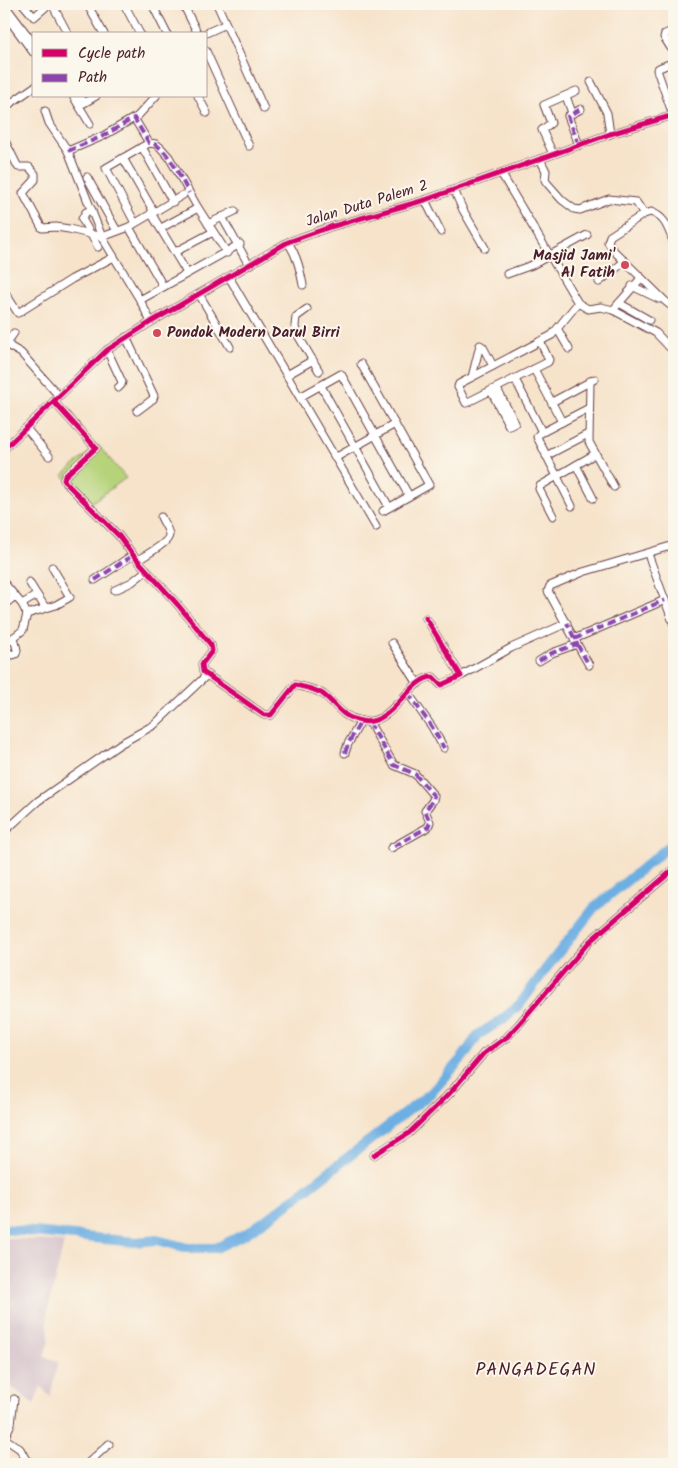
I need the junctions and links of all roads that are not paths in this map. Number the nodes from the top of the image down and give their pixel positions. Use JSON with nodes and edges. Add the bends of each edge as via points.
{"nodes":[{"id":1,"x":4,"y":4,"type":"edge"},
{"id":2,"x":23,"y":4,"type":"edge"},
{"id":3,"x":50,"y":4,"type":"edge"},
{"id":4,"x":87,"y":4,"type":"edge"},
{"id":5,"x":124,"y":4,"type":"edge"},
{"id":6,"x":152,"y":4,"type":"edge"},
{"id":7,"x":183,"y":4,"type":"edge"},
{"id":8,"x":217,"y":4,"type":"edge"},
{"id":9,"x":4,"y":12,"type":"edge"},
{"id":10,"x":226,"y":24,"type":"junction"},
{"id":11,"x":674,"y":30,"type":"edge"},
{"id":12,"x":67,"y":32,"type":"edge"},
{"id":13,"x":103,"y":32,"type":"edge"},
{"id":14,"x":139,"y":32,"type":"edge"},
{"id":15,"x":166,"y":32,"type":"edge"},
{"id":16,"x":197,"y":32,"type":"edge"},
{"id":17,"x":208,"y":32,"type":"edge"},
{"id":18,"x":32,"y":41,"type":"edge"},
{"id":19,"x":32,"y":53,"type":"edge"},
{"id":20,"x":674,"y":53,"type":"edge"},
{"id":21,"x":208,"y":55,"type":"edge"},
{"id":22,"x":674,"y":62,"type":"edge"},
{"id":23,"x":591,"y":82,"type":"dead end"},
{"id":24,"x":32,"y":88,"type":"edge"},
{"id":25,"x":576,"y":92,"type":"dead end"},
{"id":26,"x":566,"y":96,"type":"junction"},
{"id":27,"x":74,"y":98,"type":"edge"},
{"id":28,"x":81,"y":98,"type":"edge"},
{"id":29,"x":92,"y":98,"type":"edge"},
{"id":30,"x":154,"y":98,"type":"edge"},
{"id":31,"x":199,"y":98,"type":"edge"},
{"id":32,"x":4,"y":108,"type":"edge"},
{"id":33,"x":264,"y":109,"type":"dead end"},
{"id":34,"x":581,"y":109,"type":"dead end"},
{"id":35,"x":571,"y":110,"type":"dead end"},
{"id":36,"x":45,"y":111,"type":"dead end"},
{"id":37,"x":207,"y":113,"type":"dead end"},
{"id":38,"x":674,"y":115,"type":"edge"},
{"id":39,"x":135,"y":119,"type":"junction"},
{"id":40,"x":90,"y":124,"type":"dead end"},
{"id":41,"x":610,"y":134,"type":"junction"},
{"id":42,"x":4,"y":140,"type":"edge"},
{"id":43,"x":149,"y":143,"type":"junction"},
{"id":44,"x":579,"y":145,"type":"junction"},
{"id":45,"x":249,"y":146,"type":"dead end"},
{"id":46,"x":142,"y":147,"type":"junction"},
{"id":47,"x":68,"y":151,"type":"junction"},
{"id":48,"x":553,"y":154,"type":"junction"},
{"id":49,"x":123,"y":158,"type":"junction"},
{"id":50,"x":540,"y":159,"type":"junction"},
{"id":51,"x":502,"y":173,"type":"junction"},
{"id":52,"x":87,"y":177,"type":"dead end"},
{"id":53,"x":454,"y":190,"type":"junction"},
{"id":54,"x":183,"y":195,"type":"dead end"},
{"id":55,"x":426,"y":200,"type":"junction"},
{"id":56,"x":173,"y":202,"type":"junction"},
{"id":57,"x":198,"y":208,"type":"junction"},
{"id":58,"x":92,"y":210,"type":"junction"},
{"id":59,"x":235,"y":211,"type":"dead end"},
{"id":60,"x":153,"y":213,"type":"junction"},
{"id":61,"x":643,"y":213,"type":"junction"},
{"id":62,"x":222,"y":217,"type":"junction"},
{"id":63,"x":208,"y":224,"type":"junction"},
{"id":64,"x":132,"y":225,"type":"junction"},
{"id":65,"x":161,"y":228,"type":"junction"},
{"id":66,"x":117,"y":231,"type":"junction"},
{"id":67,"x":213,"y":232,"type":"junction"},
{"id":68,"x":440,"y":232,"type":"dead end"},
{"id":69,"x":89,"y":233,"type":"junction"},
{"id":70,"x":587,"y":235,"type":"dead end"},
{"id":71,"x":102,"y":237,"type":"junction"},
{"id":72,"x":288,"y":242,"type":"junction"},
{"id":73,"x":674,"y":243,"type":"edge"},
{"id":74,"x":239,"y":245,"type":"junction"},
{"id":75,"x":98,"y":247,"type":"dead end"},
{"id":76,"x":485,"y":248,"type":"dead end"},
{"id":77,"x":175,"y":252,"type":"junction"},
{"id":78,"x":226,"y":253,"type":"junction"},
{"id":79,"x":551,"y":255,"type":"junction"},
{"id":80,"x":114,"y":257,"type":"junction"},
{"id":81,"x":625,"y":261,"type":"junction"},
{"id":82,"x":250,"y":265,"type":"junction"},
{"id":83,"x":187,"y":273,"type":"junction"},
{"id":84,"x":507,"y":274,"type":"dead end"},
{"id":85,"x":229,"y":277,"type":"junction"},
{"id":86,"x":641,"y":278,"type":"junction"},
{"id":87,"x":599,"y":282,"type":"dead end"},
{"id":88,"x":303,"y":285,"type":"dead end"},
{"id":89,"x":163,"y":286,"type":"junction"},
{"id":90,"x":632,"y":286,"type":"junction"},
{"id":91,"x":4,"y":292,"type":"edge"},
{"id":92,"x":199,"y":294,"type":"junction"},
{"id":93,"x":140,"y":300,"type":"junction"},
{"id":94,"x":664,"y":301,"type":"junction"},
{"id":95,"x":11,"y":302,"type":"junction"},
{"id":96,"x":578,"y":303,"type":"junction"},
{"id":97,"x":619,"y":303,"type":"junction"},
{"id":98,"x":674,"y":304,"type":"edge"},
{"id":99,"x":4,"y":308,"type":"edge"},
{"id":100,"x":307,"y":309,"type":"dead end"},
{"id":101,"x":613,"y":310,"type":"junction"},
{"id":102,"x":649,"y":320,"type":"dead end"},
{"id":103,"x":151,"y":322,"type":"junction"},
{"id":104,"x":558,"y":330,"type":"junction"},
{"id":105,"x":14,"y":333,"type":"dead end"},
{"id":106,"x":126,"y":337,"type":"junction"},
{"id":107,"x":540,"y":342,"type":"junction"},
{"id":108,"x":230,"y":347,"type":"dead end"},
{"id":109,"x":569,"y":349,"type":"dead end"},
{"id":110,"x":107,"y":350,"type":"junction"},
{"id":111,"x":674,"y":352,"type":"edge"},
{"id":112,"x":313,"y":360,"type":"junction"},
{"id":113,"x":361,"y":364,"type":"dead end"},
{"id":114,"x":493,"y":366,"type":"junction"},
{"id":115,"x":534,"y":369,"type":"junction"},
{"id":116,"x":319,"y":371,"type":"dead end"},
{"id":117,"x":287,"y":375,"type":"junction"},
{"id":118,"x":472,"y":377,"type":"junction"},
{"id":119,"x":515,"y":379,"type":"junction"},
{"id":120,"x":321,"y":386,"type":"junction"},
{"id":121,"x":118,"y":388,"type":"dead end"},
{"id":122,"x":300,"y":397,"type":"junction"},
{"id":123,"x":56,"y":399,"type":"junction"},
{"id":124,"x":552,"y":402,"type":"junction"},
{"id":125,"x":589,"y":408,"type":"junction"},
{"id":126,"x":137,"y":411,"type":"dead end"},
{"id":127,"x":562,"y":422,"type":"junction"},
{"id":128,"x":395,"y":424,"type":"junction"},
{"id":129,"x":26,"y":428,"type":"junction"},
{"id":130,"x":542,"y":432,"type":"junction"},
{"id":131,"x":588,"y":434,"type":"junction"},
{"id":132,"x":375,"y":436,"type":"junction"},
{"id":133,"x":355,"y":447,"type":"junction"},
{"id":134,"x":4,"y":449,"type":"edge"},
{"id":135,"x":595,"y":454,"type":"junction"},
{"id":136,"x":49,"y":456,"type":"dead end"},
{"id":137,"x":546,"y":456,"type":"junction"},
{"id":138,"x":335,"y":458,"type":"junction"},
{"id":139,"x":576,"y":465,"type":"junction"},
{"id":140,"x":557,"y":476,"type":"junction"},
{"id":141,"x":614,"y":487,"type":"dead end"},
{"id":142,"x":409,"y":496,"type":"junction"},
{"id":143,"x":593,"y":498,"type":"dead end"},
{"id":144,"x":572,"y":506,"type":"dead end"},
{"id":145,"x":553,"y":516,"type":"dead end"},
{"id":146,"x":161,"y":517,"type":"dead end"},
{"id":147,"x":376,"y":527,"type":"dead end"},
{"id":148,"x":674,"y":545,"type":"edge"},
{"id":149,"x":648,"y":554,"type":"junction"},
{"id":150,"x":135,"y":558,"type":"junction"},
{"id":151,"x":52,"y":567,"type":"dead end"},
{"id":152,"x":147,"y":570,"type":"junction"},
{"id":153,"x":95,"y":580,"type":"dead end"},
{"id":154,"x":4,"y":582,"type":"edge"},
{"id":155,"x":29,"y":582,"type":"dead end"},
{"id":156,"x":115,"y":590,"type":"dead end"},
{"id":157,"x":37,"y":595,"type":"junction"},
{"id":158,"x":14,"y":596,"type":"junction"},
{"id":159,"x":665,"y":600,"type":"junction"},
{"id":160,"x":22,"y":604,"type":"junction"},
{"id":161,"x":4,"y":606,"type":"edge"},
{"id":162,"x":46,"y":607,"type":"junction"},
{"id":163,"x":27,"y":614,"type":"junction"},
{"id":164,"x":426,"y":618,"type":"dead end"},
{"id":165,"x":567,"y":623,"type":"junction"},
{"id":166,"x":674,"y":625,"type":"edge"},
{"id":167,"x":14,"y":637,"type":"junction"},
{"id":168,"x":575,"y":641,"type":"junction"},
{"id":169,"x":392,"y":643,"type":"dead end"},
{"id":170,"x":4,"y":645,"type":"edge"},
{"id":171,"x":4,"y":650,"type":"edge"},
{"id":172,"x":539,"y":660,"type":"dead end"},
{"id":173,"x":589,"y":665,"type":"dead end"},
{"id":174,"x":207,"y":675,"type":"junction"},
{"id":175,"x":461,"y":676,"type":"junction"},
{"id":176,"x":418,"y":684,"type":"junction"},
{"id":177,"x":408,"y":693,"type":"junction"},
{"id":178,"x":365,"y":722,"type":"junction"},
{"id":179,"x":444,"y":748,"type":"dead end"},
{"id":180,"x":345,"y":753,"type":"dead end"},
{"id":181,"x":4,"y":832,"type":"edge"},
{"id":182,"x":391,"y":848,"type":"dead end"},
{"id":183,"x":674,"y":869,"type":"edge"},
{"id":184,"x":374,"y":1155,"type":"dead end"},
{"id":185,"x":14,"y":1399,"type":"dead end"},
{"id":186,"x":109,"y":1444,"type":"dead end"},
{"id":187,"x":34,"y":1464,"type":"edge"},
{"id":188,"x":87,"y":1464,"type":"edge"}],
"edges":[{"from":1,"to":18,"type":"street"},
{"from":2,"to":3,"type":"street","via":[[34,17]]},
{"from":3,"to":12,"type":"street"},
{"from":4,"to":13,"type":"street"},
{"from":5,"to":14,"type":"street"},
{"from":6,"to":15,"type":"street"},
{"from":7,"to":16,"type":"street"},
{"from":8,"to":10,"type":"street"},
{"from":9,"to":19,"type":"street"},
{"from":10,"to":17,"type":"street"},
{"from":10,"to":33,"type":"street"},
{"from":11,"to":20,"type":"street","via":[[664,37]]},
{"from":21,"to":45,"type":"street"},
{"from":22,"to":38,"type":"street","via":[[658,70]]},
{"from":23,"to":41,"type":"street","via":[[607,113]]},
{"from":24,"to":32,"type":"street"},
{"from":25,"to":26,"type":"street"},
{"from":26,"to":35,"type":"street"},
{"from":26,"to":48,"type":"street","via":[[544,105],[551,122],[542,130]]},
{"from":27,"to":40,"type":"street"},
{"from":28,"to":29,"type":"street","via":[[84,102]]},
{"from":30,"to":39,"type":"street"},
{"from":31,"to":37,"type":"street"},
{"from":34,"to":44,"type":"street","via":[[568,116]]},
{"from":36,"to":47,"type":"street"},
{"from":38,"to":41,"type":"street","name":"Jalan Duta Palem 2"},
{"from":39,"to":43,"type":"street"},
{"from":39,"to":47,"type":"street"},
{"from":41,"to":44,"type":"street","name":"Jalan Duta Palem 2"},
{"from":42,"to":69,"type":"street","via":[[18,167],[29,167],[35,174],[35,180],[23,193],[41,227]]},
{"from":43,"to":46,"type":"street"},
{"from":43,"to":57,"type":"street","via":[[156,144],[165,152]]},
{"from":44,"to":48,"type":"street","name":"Jalan Duta Palem 2"},
{"from":46,"to":49,"type":"street"},
{"from":46,"to":56,"type":"street"},
{"from":47,"to":58,"type":"street"},
{"from":48,"to":50,"type":"street","name":"Jalan Duta Palem 2"},
{"from":49,"to":60,"type":"street"},
{"from":49,"to":64,"type":"street","via":[[106,170]]},
{"from":50,"to":51,"type":"street","name":"Jalan Duta Palem 2"},
{"from":50,"to":61,"type":"street","via":[[547,183],[574,209],[580,210],[609,199],[636,202]]},
{"from":51,"to":53,"type":"street","name":"Jalan Duta Palem 2"},
{"from":51,"to":79,"type":"street"},
{"from":52,"to":66,"type":"street"},
{"from":53,"to":55,"type":"street","name":"Jalan Duta Palem 2"},
{"from":53,"to":76,"type":"street"},
{"from":54,"to":56,"type":"street"},
{"from":55,"to":68,"type":"street"},
{"from":55,"to":72,"type":"street","name":"Jalan Duta Palem 2"},
{"from":56,"to":60,"type":"street"},
{"from":57,"to":63,"type":"street"},
{"from":57,"to":65,"type":"street"},
{"from":58,"to":69,"type":"street","via":[[82,217]]},
{"from":58,"to":71,"type":"street"},
{"from":59,"to":62,"type":"street"},
{"from":60,"to":64,"type":"street"},
{"from":60,"to":65,"type":"street"},
{"from":61,"to":73,"type":"street","via":[[651,212],[663,219]]},
{"from":61,"to":81,"type":"street","via":[[608,239],[610,246]]},
{"from":62,"to":63,"type":"street"},
{"from":62,"to":74,"type":"street"},
{"from":63,"to":67,"type":"street"},
{"from":64,"to":66,"type":"street"},
{"from":64,"to":89,"type":"street"},
{"from":65,"to":77,"type":"street"},
{"from":66,"to":71,"type":"street"},
{"from":67,"to":77,"type":"street"},
{"from":67,"to":78,"type":"street"},
{"from":69,"to":71,"type":"street"},
{"from":69,"to":75,"type":"street"},
{"from":70,"to":79,"type":"street"},
{"from":71,"to":80,"type":"street"},
{"from":72,"to":82,"type":"street","name":"Jalan Duta Palem 2"},
{"from":72,"to":88,"type":"street","via":[[296,255]]},
{"from":74,"to":78,"type":"street"},
{"from":74,"to":82,"type":"street"},
{"from":77,"to":83,"type":"street"},
{"from":78,"to":83,"type":"street"},
{"from":79,"to":84,"type":"street"},
{"from":79,"to":96,"type":"street"},
{"from":80,"to":93,"type":"street"},
{"from":80,"to":95,"type":"street","via":[[18,313]]},
{"from":81,"to":86,"type":"street"},
{"from":81,"to":87,"type":"street"},
{"from":82,"to":85,"type":"street","name":"Jalan Duta Palem 2"},
{"from":83,"to":89,"type":"street"},
{"from":85,"to":92,"type":"street","name":"Jalan Duta Palem 2"},
{"from":85,"to":117,"type":"street"},
{"from":86,"to":90,"type":"street"},
{"from":86,"to":94,"type":"street"},
{"from":89,"to":93,"type":"street"},
{"from":90,"to":94,"type":"street"},
{"from":90,"to":97,"type":"street"},
{"from":91,"to":95,"type":"street"},
{"from":92,"to":103,"type":"street","name":"Jalan Duta Palem 2"},
{"from":92,"to":108,"type":"street"},
{"from":93,"to":103,"type":"street"},
{"from":94,"to":98,"type":"street"},
{"from":95,"to":99,"type":"street"},
{"from":96,"to":101,"type":"street","via":[[588,309],[601,307]]},
{"from":96,"to":104,"type":"street"},
{"from":97,"to":101,"type":"street"},
{"from":97,"to":102,"type":"street"},
{"from":100,"to":112,"type":"street","via":[[296,317],[295,326]]},
{"from":101,"to":111,"type":"street","via":[[656,333]]},
{"from":103,"to":106,"type":"street","name":"Jalan Duta Palem 2"},
{"from":104,"to":107,"type":"street"},
{"from":104,"to":109,"type":"street"},
{"from":105,"to":123,"type":"street","via":[[9,346],[21,354]]},
{"from":106,"to":110,"type":"street","name":"Jalan Duta Palem 2"},
{"from":106,"to":126,"type":"street","via":[[154,396]]},
{"from":107,"to":114,"type":"street"},
{"from":107,"to":115,"type":"street","via":[[549,361]]},
{"from":110,"to":121,"type":"street","via":[[122,382]]},
{"from":110,"to":123,"type":"street","name":"Jalan Duta Palem 2"},
{"from":112,"to":116,"type":"street"},
{"from":112,"to":117,"type":"street"},
{"from":113,"to":128,"type":"street"},
{"from":114,"to":118,"type":"street"},
{"from":114,"to":118,"type":"street","via":[[480,345]]},
{"from":115,"to":119,"type":"street"},
{"from":115,"to":124,"type":"street"},
{"from":117,"to":122,"type":"street"},
{"from":118,"to":119,"type":"street","via":[[458,385],[466,403]]},
{"from":119,"to":130,"type":"street"},
{"from":120,"to":122,"type":"street"},
{"from":120,"to":132,"type":"street","via":[[341,374]]},
{"from":120,"to":133,"type":"street"},
{"from":122,"to":138,"type":"street"},
{"from":123,"to":129,"type":"street","name":"Jalan Duta Palem 2"},
{"from":123,"to":150,"type":"street","via":[[96,448],[64,480],[119,536]]},
{"from":124,"to":125,"type":"street","via":[[593,380]]},
{"from":124,"to":127,"type":"street"},
{"from":125,"to":127,"type":"street"},
{"from":125,"to":131,"type":"street"},
{"from":127,"to":130,"type":"street"},
{"from":128,"to":132,"type":"street"},
{"from":128,"to":142,"type":"street","via":[[429,485]]},
{"from":129,"to":134,"type":"street","name":"Jalan Duta Palem 2"},
{"from":129,"to":136,"type":"street"},
{"from":130,"to":137,"type":"street","via":[[537,438]]},
{"from":131,"to":135,"type":"street"},
{"from":131,"to":137,"type":"street"},
{"from":132,"to":133,"type":"street"},
{"from":132,"to":142,"type":"street"},
{"from":133,"to":138,"type":"street"},
{"from":133,"to":142,"type":"street","via":[[386,509]]},
{"from":135,"to":139,"type":"street"},
{"from":135,"to":141,"type":"street"},
{"from":137,"to":140,"type":"street"},
{"from":138,"to":147,"type":"street"},
{"from":139,"to":140,"type":"street"},
{"from":139,"to":143,"type":"street"},
{"from":140,"to":144,"type":"street"},
{"from":140,"to":145,"type":"street","via":[[539,487]]},
{"from":146,"to":150,"type":"street","via":[[168,539]]},
{"from":148,"to":149,"type":"street"},
{"from":149,"to":159,"type":"street"},
{"from":149,"to":165,"type":"street","via":[[583,572],[550,586],[548,591]]},
{"from":150,"to":152,"type":"street"},
{"from":150,"to":153,"type":"street"},
{"from":151,"to":162,"type":"street","via":[[70,596]]},
{"from":152,"to":156,"type":"street"},
{"from":152,"to":174,"type":"street","via":[[211,645],[212,651],[202,667]]},
{"from":154,"to":158,"type":"street"},
{"from":155,"to":157,"type":"street"},
{"from":157,"to":160,"type":"street"},
{"from":157,"to":162,"type":"street"},
{"from":158,"to":160,"type":"street"},
{"from":158,"to":161,"type":"street"},
{"from":159,"to":166,"type":"street"},
{"from":159,"to":168,"type":"street"},
{"from":160,"to":163,"type":"street"},
{"from":162,"to":163,"type":"street"},
{"from":163,"to":167,"type":"street","via":[[23,630]]},
{"from":164,"to":175,"type":"street"},
{"from":165,"to":168,"type":"street"},
{"from":165,"to":175,"type":"street","via":[[511,648]]},
{"from":167,"to":170,"type":"street"},
{"from":167,"to":171,"type":"street","via":[[16,654]]},
{"from":168,"to":172,"type":"street"},
{"from":168,"to":173,"type":"street"},
{"from":169,"to":176,"type":"street"},
{"from":174,"to":178,"type":"street","via":[[268,716],[295,685],[324,694],[342,714]]},
{"from":174,"to":181,"type":"street","via":[[152,727],[120,744],[38,801]]},
{"from":175,"to":176,"type":"street","via":[[441,685],[429,676]]},
{"from":176,"to":177,"type":"street"},
{"from":177,"to":178,"type":"street","via":[[385,714]]},
{"from":177,"to":179,"type":"street"},
{"from":178,"to":180,"type":"street"},
{"from":178,"to":182,"type":"street","via":[[394,765],[415,774],[434,796],[425,811],[430,822],[428,827]]},
{"from":183,"to":184,"type":"street","via":[[589,942],[507,1037],[484,1054],[430,1114],[410,1133]]},
{"from":185,"to":187,"type":"street","via":[[11,1424],[4,1438]]},
{"from":186,"to":188,"type":"street"}]}
